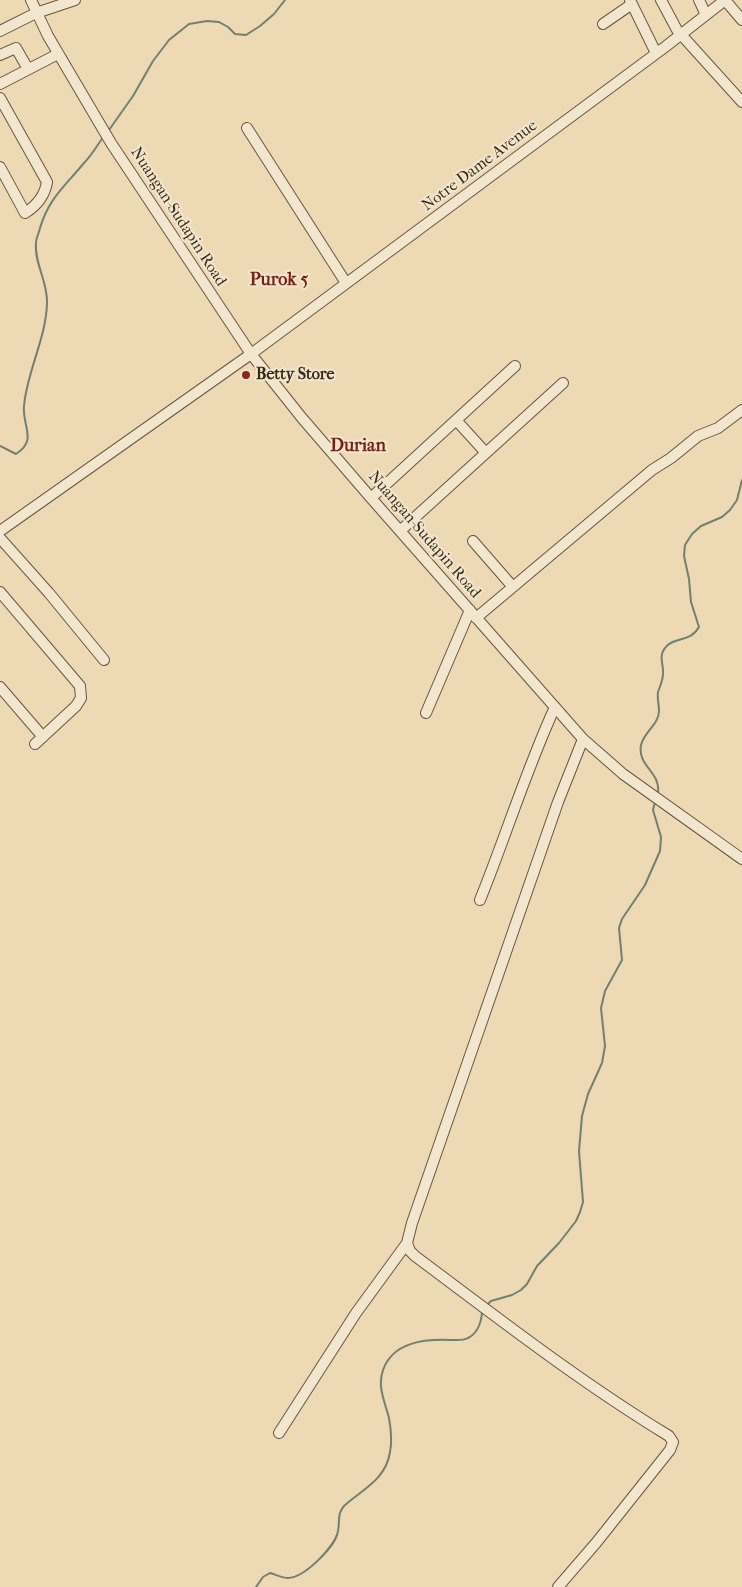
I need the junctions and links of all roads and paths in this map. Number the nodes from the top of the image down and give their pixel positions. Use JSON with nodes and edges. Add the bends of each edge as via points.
{"nodes":[{"id":1,"x":31,"y":0,"type":"edge"},
{"id":2,"x":74,"y":0,"type":"edge"},
{"id":3,"x":661,"y":0,"type":"edge"},
{"id":4,"x":699,"y":0,"type":"edge"},
{"id":5,"x":725,"y":0,"type":"edge"},
{"id":6,"x":631,"y":2,"type":"edge"},
{"id":7,"x":36,"y":13,"type":"junction"},
{"id":8,"x":706,"y":15,"type":"junction"},
{"id":9,"x":742,"y":20,"type":"edge"},
{"id":10,"x":603,"y":24,"type":"dead end"},
{"id":11,"x":0,"y":31,"type":"edge"},
{"id":12,"x":681,"y":34,"type":"junction"},
{"id":13,"x":656,"y":53,"type":"junction"},
{"id":14,"x":58,"y":54,"type":"junction"},
{"id":15,"x":0,"y":55,"type":"edge"},
{"id":16,"x":28,"y":69,"type":"junction"},
{"id":17,"x":0,"y":84,"type":"edge"},
{"id":18,"x":0,"y":98,"type":"edge"},
{"id":19,"x":742,"y":102,"type":"edge"},
{"id":20,"x":247,"y":128,"type":"dead end"},
{"id":21,"x":0,"y":166,"type":"edge"},
{"id":22,"x":346,"y":283,"type":"junction"},
{"id":23,"x":251,"y":354,"type":"junction"},
{"id":24,"x":515,"y":366,"type":"dead end"},
{"id":25,"x":563,"y":383,"type":"dead end"},
{"id":26,"x":742,"y":410,"type":"edge"},
{"id":27,"x":456,"y":420,"type":"junction"},
{"id":28,"x":486,"y":453,"type":"junction"},
{"id":29,"x":371,"y":498,"type":"junction"},
{"id":30,"x":400,"y":531,"type":"junction"},
{"id":31,"x":0,"y":532,"type":"edge"},
{"id":32,"x":0,"y":538,"type":"edge"},
{"id":33,"x":473,"y":541,"type":"dead end"},
{"id":34,"x":512,"y":586,"type":"junction"},
{"id":35,"x":2,"y":599,"type":"edge"},
{"id":36,"x":473,"y":614,"type":"junction"},
{"id":37,"x":104,"y":660,"type":"dead end"},
{"id":38,"x":0,"y":687,"type":"edge"},
{"id":39,"x":555,"y":707,"type":"junction"},
{"id":40,"x":426,"y":712,"type":"dead end"},
{"id":41,"x":583,"y":740,"type":"junction"},
{"id":42,"x":742,"y":859,"type":"edge"},
{"id":43,"x":480,"y":900,"type":"dead end"},
{"id":44,"x":407,"y":1243,"type":"junction"},
{"id":45,"x":279,"y":1434,"type":"dead end"},
{"id":46,"x":558,"y":1587,"type":"edge"}],
"edges":[{"from":1,"to":7,"type":"street","name":"Nuangan-Sudapin Road"},
{"from":2,"to":7,"type":"street"},
{"from":3,"to":12,"type":"street"},
{"from":4,"to":8,"type":"street"},
{"from":5,"to":8,"type":"street","name":"Notre Dame Avenue"},
{"from":5,"to":9,"type":"street"},
{"from":6,"to":10,"type":"street"},
{"from":6,"to":13,"type":"street"},
{"from":7,"to":11,"type":"street"},
{"from":7,"to":14,"type":"street","name":"Nuangan-Sudapin Road"},
{"from":8,"to":12,"type":"street","name":"Notre Dame Avenue"},
{"from":12,"to":13,"type":"street","name":"Notre Dame Avenue"},
{"from":12,"to":19,"type":"street"},
{"from":13,"to":22,"type":"street","name":"Notre Dame Avenue"},
{"from":14,"to":16,"type":"street"},
{"from":14,"to":23,"type":"street","name":"Nuangan-Sudapin Road","via":[[121,158]]},
{"from":15,"to":16,"type":"street","via":[[16,48]]},
{"from":16,"to":17,"type":"street"},
{"from":18,"to":21,"type":"street","via":[[47,182],[46,190],[34,207],[24,213]]},
{"from":20,"to":22,"type":"street"},
{"from":22,"to":23,"type":"street","name":"Notre Dame Avenue"},
{"from":23,"to":29,"type":"street","name":"Nuangan-Sudapin Road"},
{"from":23,"to":31,"type":"street","name":"Notre Dame Avenue"},
{"from":24,"to":27,"type":"street"},
{"from":25,"to":28,"type":"street"},
{"from":26,"to":34,"type":"street","via":[[718,428],[698,436],[652,470]]},
{"from":27,"to":28,"type":"street"},
{"from":27,"to":29,"type":"street"},
{"from":28,"to":30,"type":"street"},
{"from":29,"to":30,"type":"street","name":"Nuangan-Sudapin Road"},
{"from":30,"to":36,"type":"street","name":"Nuangan-Sudapin Road"},
{"from":32,"to":37,"type":"street"},
{"from":33,"to":34,"type":"street"},
{"from":34,"to":36,"type":"street"},
{"from":35,"to":38,"type":"street","via":[[80,686],[81,698],[39,740]]},
{"from":36,"to":39,"type":"street","name":"Nuangan-Sudapin Road"},
{"from":36,"to":40,"type":"street"},
{"from":39,"to":41,"type":"street","name":"Nuangan-Sudapin Road"},
{"from":39,"to":43,"type":"street","via":[[523,782]]},
{"from":41,"to":42,"type":"street","name":"Nuangan-Sudapin Road","via":[[623,774]]},
{"from":41,"to":44,"type":"street","via":[[558,802]]},
{"from":44,"to":45,"type":"street","via":[[356,1313]]},
{"from":44,"to":46,"type":"street","via":[[414,1256],[478,1304],[582,1380],[669,1436],[673,1442],[606,1531]]}]}
